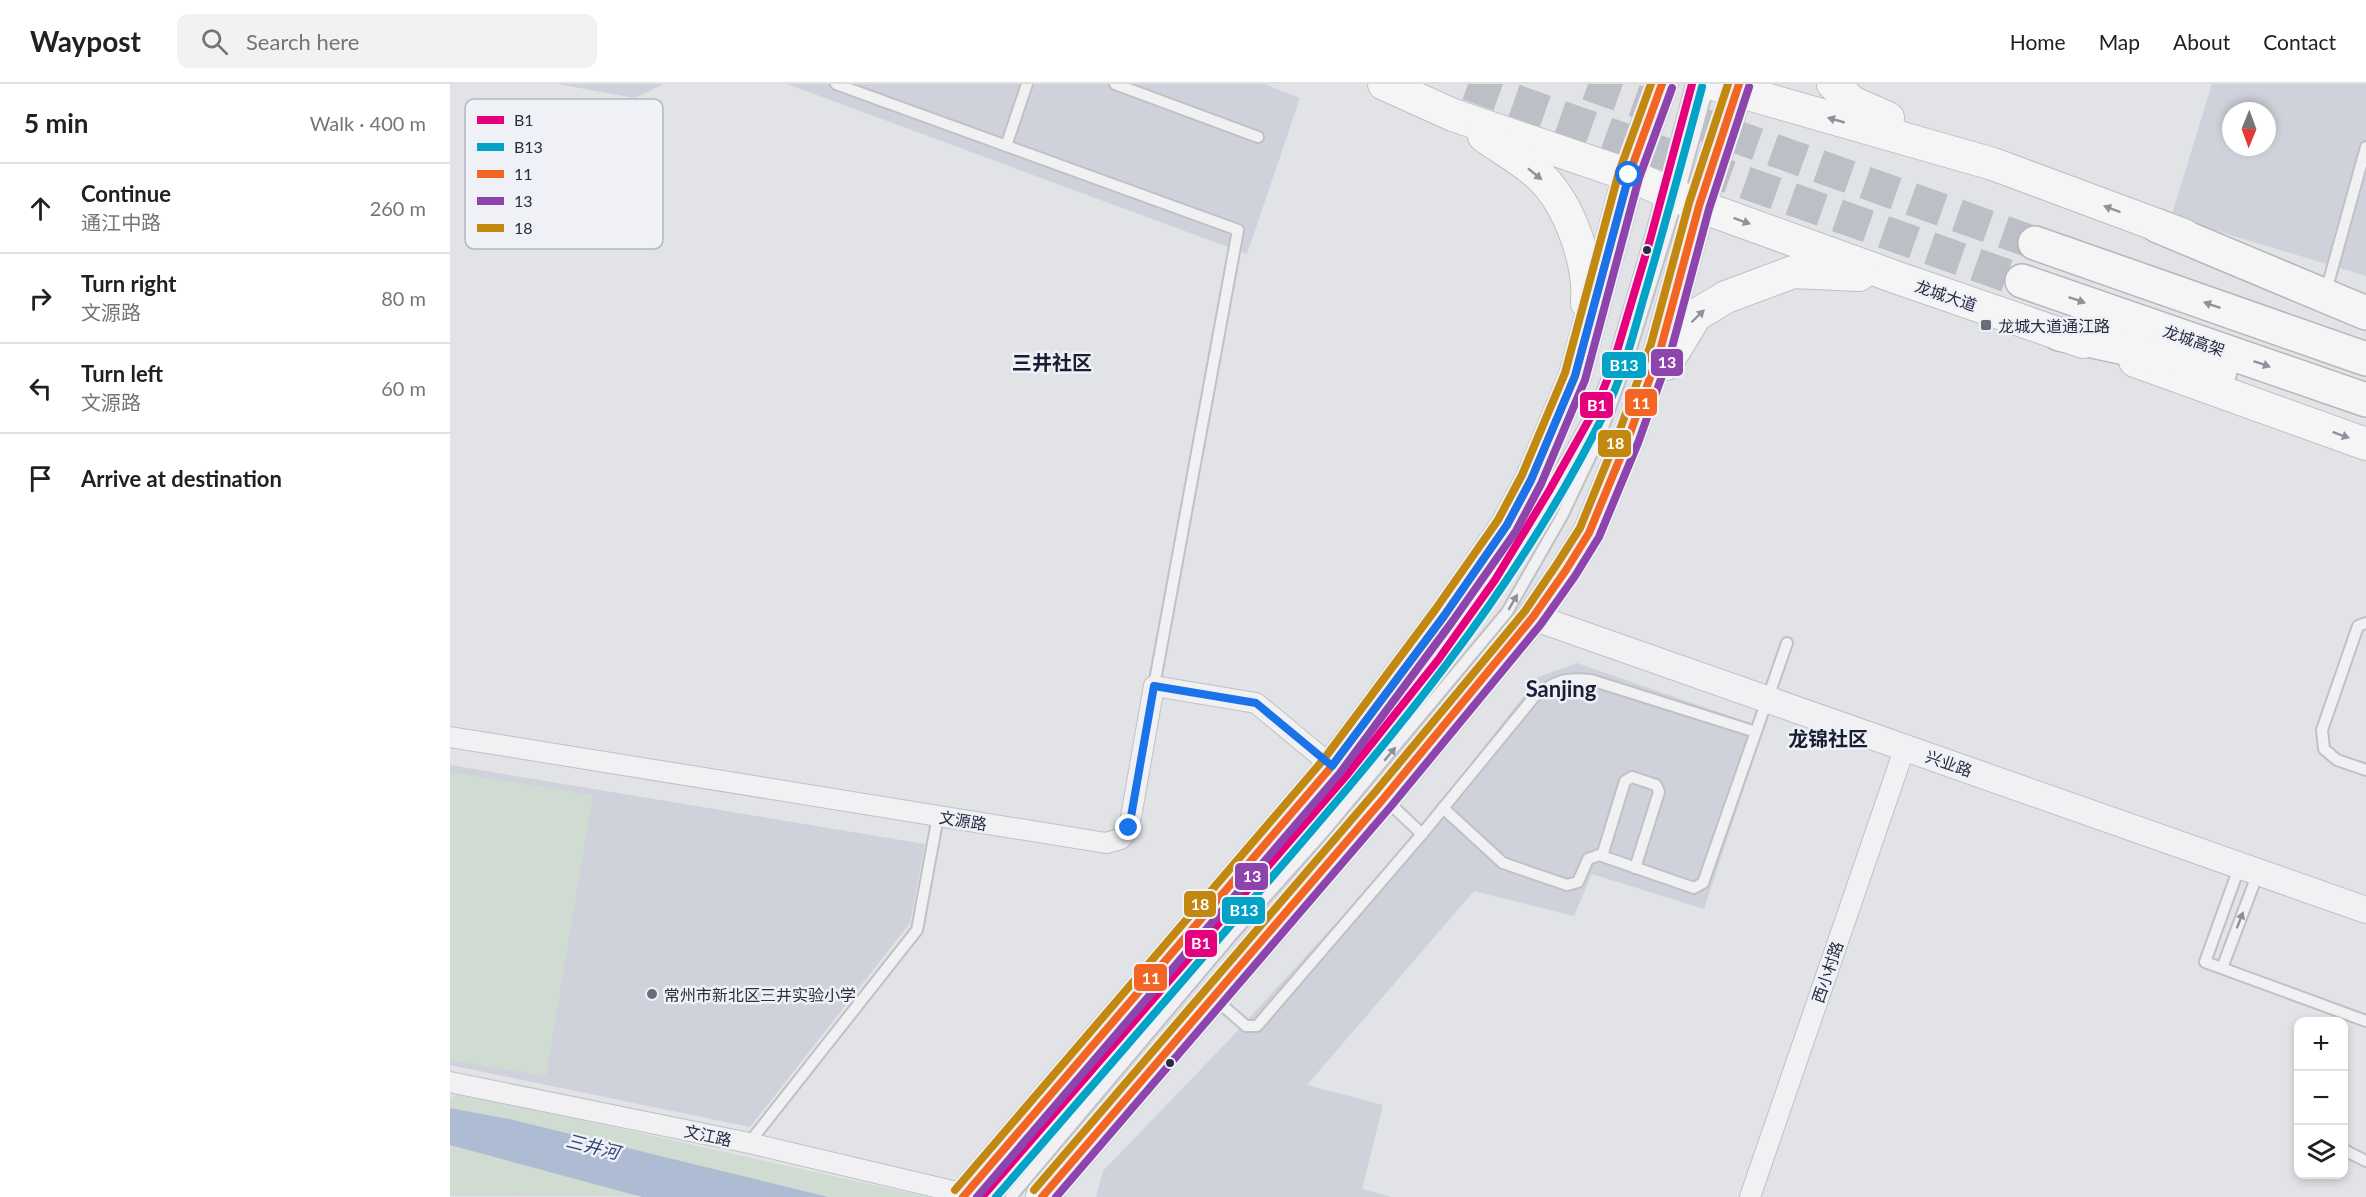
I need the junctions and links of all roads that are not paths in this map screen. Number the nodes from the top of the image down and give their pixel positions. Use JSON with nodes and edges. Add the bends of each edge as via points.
{"nodes":[{"id":1,"x":836,"y":84,"type":"edge"},
{"id":2,"x":1027,"y":84,"type":"edge"},
{"id":3,"x":1115,"y":84,"type":"edge"},
{"id":4,"x":1384,"y":84,"type":"edge"},
{"id":5,"x":1662,"y":84,"type":"edge"},
{"id":6,"x":1692,"y":84,"type":"edge"},
{"id":7,"x":1833,"y":84,"type":"edge"},
{"id":8,"x":1724,"y":86,"type":"edge"},
{"id":9,"x":854,"y":87,"type":"edge"},
{"id":10,"x":1453,"y":115,"type":"junction"},
{"id":11,"x":1258,"y":136,"type":"dead end"},
{"id":12,"x":1006,"y":146,"type":"junction"},
{"id":13,"x":2366,"y":147,"type":"edge"},
{"id":14,"x":1993,"y":164,"type":"junction"},
{"id":15,"x":1629,"y":175,"type":"junction"},
{"id":16,"x":1680,"y":198,"type":"junction"},
{"id":17,"x":2158,"y":226,"type":"junction"},
{"id":18,"x":2035,"y":243,"type":"tunnel mouth"},
{"id":19,"x":1898,"y":278,"type":"junction"},
{"id":20,"x":2022,"y":281,"type":"tunnel mouth"},
{"id":21,"x":2328,"y":284,"type":"junction"},
{"id":22,"x":2366,"y":297,"type":"edge"},
{"id":23,"x":2366,"y":313,"type":"edge"},
{"id":24,"x":2058,"y":333,"type":"junction"},
{"id":25,"x":1585,"y":343,"type":"junction"},
{"id":26,"x":2366,"y":359,"type":"edge"},
{"id":27,"x":2366,"y":400,"type":"edge"},
{"id":28,"x":2366,"y":422,"type":"edge"},
{"id":29,"x":1628,"y":439,"type":"junction"},
{"id":30,"x":2366,"y":444,"type":"edge"},
{"id":31,"x":1533,"y":616,"type":"junction"},
{"id":32,"x":2366,"y":623,"type":"edge"},
{"id":33,"x":1787,"y":644,"type":"dead end"},
{"id":34,"x":1154,"y":686,"type":"junction"},
{"id":35,"x":1768,"y":699,"type":"junction"},
{"id":36,"x":1756,"y":732,"type":"junction"},
{"id":37,"x":450,"y":737,"type":"edge"},
{"id":38,"x":1905,"y":747,"type":"junction"},
{"id":39,"x":1332,"y":766,"type":"junction"},
{"id":40,"x":2366,"y":770,"type":"edge"},
{"id":41,"x":1384,"y":798,"type":"junction"},
{"id":42,"x":1443,"y":808,"type":"junction"},
{"id":43,"x":938,"y":816,"type":"junction"},
{"id":44,"x":1422,"y":834,"type":"junction"},
{"id":45,"x":1602,"y":856,"type":"junction"},
{"id":46,"x":1635,"y":868,"type":"junction"},
{"id":47,"x":2249,"y":869,"type":"junction"},
{"id":48,"x":2366,"y":910,"type":"edge"},
{"id":49,"x":2222,"y":968,"type":"junction"},
{"id":50,"x":1213,"y":997,"type":"junction"},
{"id":51,"x":2366,"y":1021,"type":"edge"},
{"id":52,"x":450,"y":1082,"type":"edge"},
{"id":53,"x":749,"y":1143,"type":"junction"},
{"id":54,"x":2348,"y":1152,"type":"edge"},
{"id":55,"x":2366,"y":1161,"type":"edge"},
{"id":56,"x":970,"y":1196,"type":"edge"},
{"id":57,"x":1011,"y":1197,"type":"edge"},
{"id":58,"x":1042,"y":1197,"type":"edge"},
{"id":59,"x":1750,"y":1197,"type":"edge"}],
"edges":[{"from":1,"to":9,"type":"lane"},
{"from":2,"to":12,"type":"lane"},
{"from":3,"to":11,"type":"lane"},
{"from":4,"to":10,"type":"main road"},
{"from":5,"to":15,"type":"main road"},
{"from":6,"to":16,"type":"lane"},
{"from":7,"to":14,"type":"main road","via":[[1852,102]]},
{"from":14,"to":8,"type":"main road","one_way":true},
{"from":8,"to":16,"type":"main road"},
{"from":9,"to":12,"type":"lane"},
{"from":10,"to":15,"type":"main road","name":"龙城大道"},
{"from":10,"to":25,"type":"main road","one_way":true,"via":[[1540,177],[1558,200],[1585,262]]},
{"from":12,"to":34,"type":"lane","via":[[1238,230]]},
{"from":13,"to":21,"type":"lane"},
{"from":17,"to":14,"type":"main road","one_way":true},
{"from":15,"to":16,"type":"main road","name":"龙城大道"},
{"from":15,"to":25,"type":"main road"},
{"from":16,"to":19,"type":"main road","name":"龙城大道","one_way":true},
{"from":16,"to":29,"type":"main road","via":[[1661,347]]},
{"from":16,"to":56,"type":"lane","via":[[1650,240],[1595,409],[1495,580],[1438,660],[1346,776]]},
{"from":57,"to":16,"type":"lane","one_way":true,"via":[[1507,612],[1562,516],[1600,436]]},
{"from":17,"to":21,"type":"main road"},
{"from":17,"to":23,"type":"highway"},
{"from":26,"to":18,"type":"highway","one_way":true},
{"from":19,"to":24,"type":"main road","name":"龙城大道"},
{"from":29,"to":19,"type":"main road","one_way":true,"via":[[1664,368],[1696,315],[1706,309],[1793,272]]},
{"from":20,"to":27,"type":"highway","name":"龙城高架","one_way":true},
{"from":21,"to":22,"type":"main road"},
{"from":24,"to":28,"type":"highway","via":[[2187,361]]},
{"from":24,"to":30,"type":"main road","name":"龙城大道","one_way":true},
{"from":25,"to":39,"type":"main road","via":[[1531,480],[1507,525]]},
{"from":29,"to":31,"type":"main road","via":[[1589,533]]},
{"from":31,"to":35,"type":"street","name":"兴业路"},
{"from":31,"to":41,"type":"main road"},
{"from":32,"to":40,"type":"lane","via":[[2358,626],[2322,730],[2324,749],[2337,760]]},
{"from":33,"to":35,"type":"lane"},
{"from":34,"to":39,"type":"street","via":[[1256,703]]},
{"from":34,"to":43,"type":"street","name":"文源路","via":[[1129,828],[1121,839],[1106,843]]},
{"from":35,"to":36,"type":"lane"},
{"from":35,"to":38,"type":"street","name":"兴业路"},
{"from":36,"to":42,"type":"lane","via":[[1592,680],[1569,678],[1534,697]]},
{"from":36,"to":46,"type":"lane","via":[[1703,883],[1694,888]]},
{"from":37,"to":43,"type":"street","name":"文源路"},
{"from":38,"to":47,"type":"street","name":"兴业路"},
{"from":38,"to":59,"type":"street","name":"西小村路"},
{"from":39,"to":56,"type":"main road"},
{"from":41,"to":44,"type":"lane"},
{"from":41,"to":50,"type":"main road"},
{"from":42,"to":44,"type":"lane"},
{"from":42,"to":45,"type":"lane","via":[[1503,862],[1568,885],[1578,882],[1588,859]]},
{"from":43,"to":53,"type":"lane","via":[[917,930]]},
{"from":44,"to":50,"type":"lane","via":[[1257,1026],[1246,1026]]},
{"from":45,"to":46,"type":"lane"},
{"from":45,"to":46,"type":"lane","via":[[1625,781],[1632,777],[1640,779],[1656,785],[1659,792]]},
{"from":47,"to":48,"type":"street","name":"兴业路"},
{"from":49,"to":47,"type":"lane","one_way":true},
{"from":47,"to":49,"type":"lane","via":[[2205,962]]},
{"from":49,"to":51,"type":"lane"},
{"from":50,"to":58,"type":"main road"},
{"from":52,"to":53,"type":"street","name":"文江路"},
{"from":53,"to":56,"type":"street","name":"文江路"},
{"from":54,"to":55,"type":"lane"}]}
